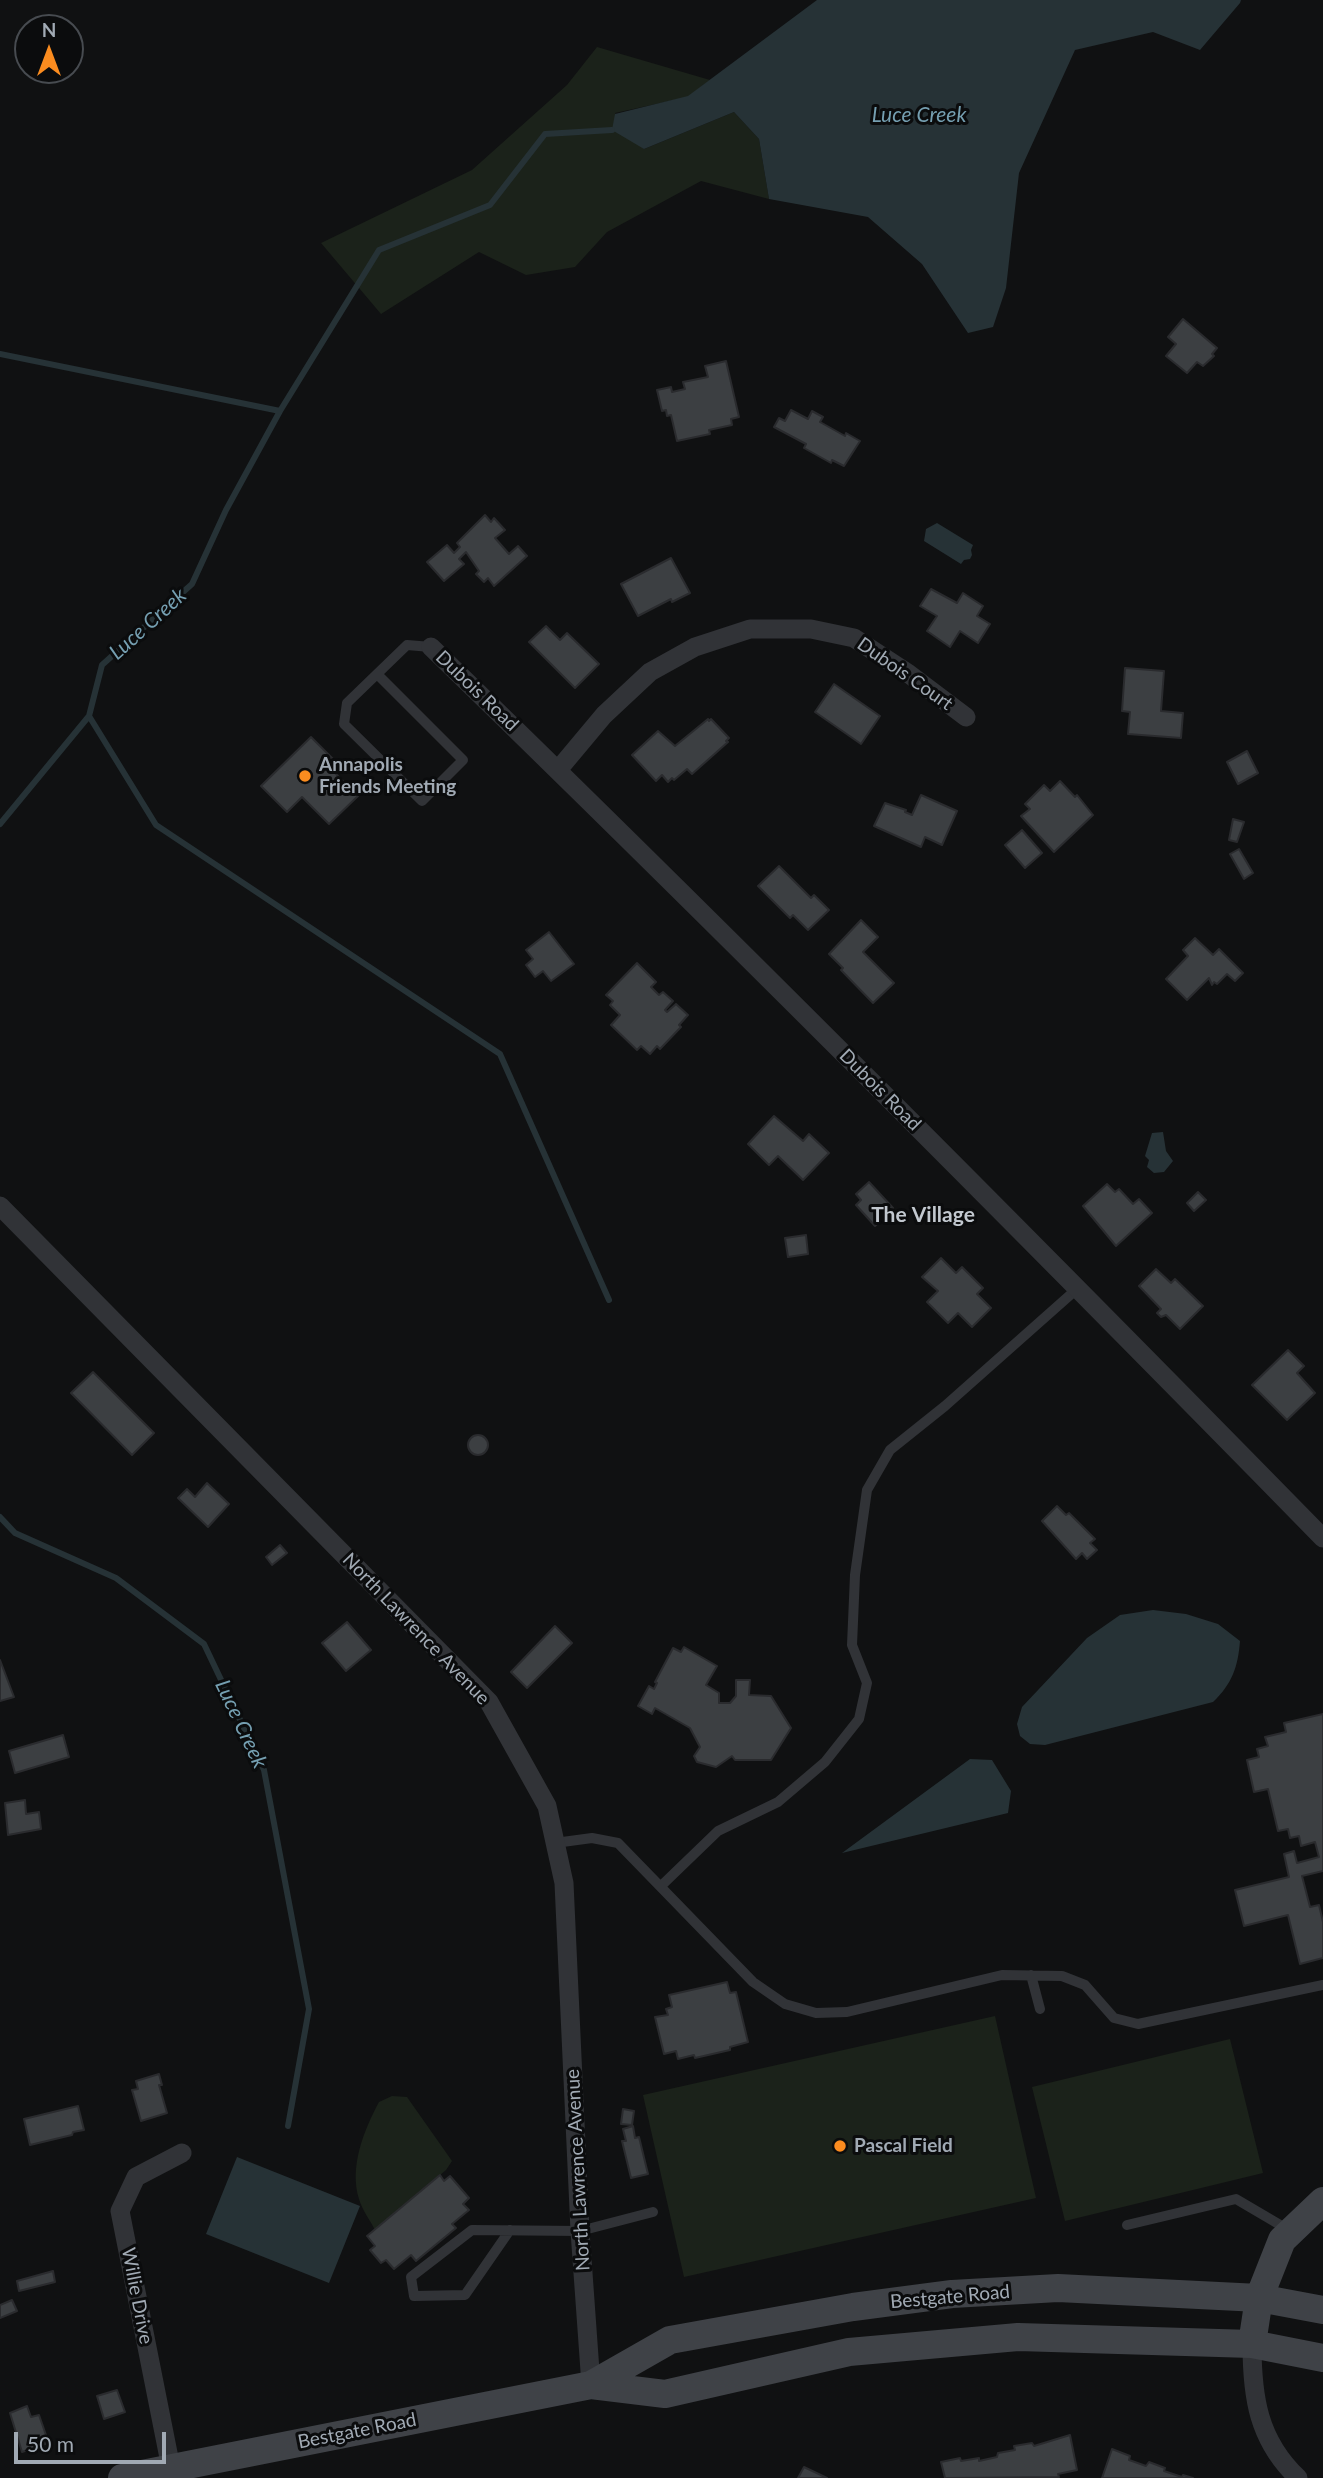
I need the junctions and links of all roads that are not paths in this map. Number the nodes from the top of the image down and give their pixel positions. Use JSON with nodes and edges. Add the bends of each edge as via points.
{"nodes":[{"id":1,"x":432,"y":647,"type":"joint"},
{"id":2,"x":377,"y":674,"type":"junction"},
{"id":3,"x":966,"y":717,"type":"dead end"},
{"id":4,"x":558,"y":769,"type":"junction"},
{"id":5,"x":0,"y":1206,"type":"edge"},
{"id":6,"x":1078,"y":1288,"type":"junction"},
{"id":7,"x":1323,"y":1538,"type":"edge"},
{"id":8,"x":555,"y":1843,"type":"junction"},
{"id":9,"x":661,"y":1886,"type":"junction"},
{"id":10,"x":1031,"y":1975,"type":"junction"},
{"id":11,"x":1323,"y":1985,"type":"edge"},
{"id":12,"x":1040,"y":2009,"type":"dead end"},
{"id":13,"x":182,"y":2153,"type":"dead end"},
{"id":14,"x":1323,"y":2201,"type":"edge"},
{"id":15,"x":653,"y":2212,"type":"dead end"},
{"id":16,"x":1127,"y":2225,"type":"dead end"},
{"id":17,"x":510,"y":2230,"type":"junction"},
{"id":18,"x":580,"y":2231,"type":"junction"},
{"id":19,"x":1290,"y":2231,"type":"junction"},
{"id":20,"x":1259,"y":2298,"type":"junction"},
{"id":21,"x":1323,"y":2310,"type":"edge"},
{"id":22,"x":1252,"y":2344,"type":"junction"},
{"id":23,"x":1323,"y":2358,"type":"edge"},
{"id":24,"x":591,"y":2385,"type":"junction"},
{"id":25,"x":172,"y":2473,"type":"edge"},
{"id":26,"x":122,"y":2478,"type":"edge"},
{"id":27,"x":1298,"y":2478,"type":"edge"}],
"edges":[{"from":1,"to":2,"type":"lane","via":[[407,645]]},
{"from":1,"to":4,"type":"street","name":"Dubois Road"},
{"from":2,"to":2,"type":"lane","via":[[347,703],[344,724],[422,802],[463,760]]},
{"from":3,"to":4,"type":"street","name":"Dubois Court","via":[[854,638],[811,629],[750,629],[695,647],[650,672],[604,715]]},
{"from":4,"to":6,"type":"street","name":"Dubois Road"},
{"from":5,"to":8,"type":"street","name":"North Lawrence Avenue","via":[[489,1702],[547,1806]]},
{"from":6,"to":7,"type":"street","name":"Dubois Road"},
{"from":6,"to":9,"type":"lane","via":[[890,1450],[867,1490],[855,1575],[852,1645],[867,1683],[859,1719],[816,1770],[778,1802],[718,1831]]},
{"from":8,"to":9,"type":"lane","via":[[592,1838],[618,1843]]},
{"from":8,"to":18,"type":"street","name":"North Lawrence Avenue","via":[[564,1883]]},
{"from":9,"to":10,"type":"lane","via":[[753,1982],[785,2004],[817,2013],[847,2012],[1002,1975]]},
{"from":10,"to":11,"type":"lane","via":[[1062,1976],[1085,1984],[1114,2018],[1138,2024]]},
{"from":10,"to":12,"type":"lane"},
{"from":13,"to":25,"type":"street","name":"Willie Drive","via":[[136,2177],[120,2211]]},
{"from":14,"to":19,"type":"main road"},
{"from":15,"to":18,"type":"lane"},
{"from":16,"to":19,"type":"lane","via":[[1236,2199]]},
{"from":17,"to":17,"type":"lane","via":[[465,2295],[414,2296],[411,2277],[472,2230]]},
{"from":17,"to":18,"type":"lane"},
{"from":18,"to":24,"type":"street","name":"North Lawrence Avenue"},
{"from":19,"to":20,"type":"main road","via":[[1282,2239]]},
{"from":20,"to":21,"type":"main road","name":"Bestgate Road"},
{"from":20,"to":22,"type":"main road"},
{"from":20,"to":24,"type":"main road","name":"Bestgate Road","via":[[1058,2288],[940,2295],[670,2340]]},
{"from":22,"to":23,"type":"main road","name":"Bestgate Road"},
{"from":22,"to":24,"type":"main road","name":"Bestgate Road","via":[[1018,2337],[849,2352],[666,2394]]},
{"from":22,"to":27,"type":"street","via":[[1253,2390],[1262,2424],[1273,2447]]},
{"from":24,"to":25,"type":"main road","name":"Bestgate Road"},
{"from":25,"to":26,"type":"main road","name":"Bestgate Road"}]}
